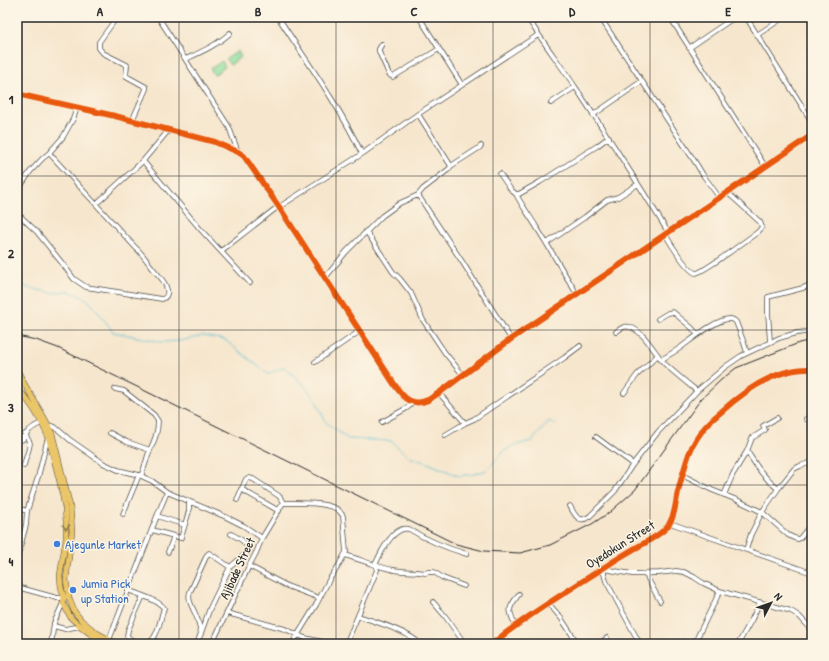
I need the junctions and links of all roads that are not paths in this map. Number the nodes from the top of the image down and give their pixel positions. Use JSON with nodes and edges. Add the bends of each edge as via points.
{"nodes":[{"id":1,"x":117,"y":17,"type":"edge"},
{"id":2,"x":158,"y":17,"type":"edge"},
{"id":3,"x":278,"y":17,"type":"edge"},
{"id":4,"x":419,"y":17,"type":"edge"},
{"id":5,"x":527,"y":17,"type":"edge"},
{"id":6,"x":600,"y":17,"type":"edge"},
{"id":7,"x":670,"y":17,"type":"edge"},
{"id":8,"x":736,"y":17,"type":"edge"},
{"id":9,"x":746,"y":17,"type":"edge"},
{"id":10,"x":784,"y":17,"type":"edge"},
{"id":11,"x":230,"y":33,"type":"dead end"},
{"id":12,"x":538,"y":35,"type":"junction"},
{"id":13,"x":757,"y":35,"type":"junction"},
{"id":14,"x":382,"y":44,"type":"dead end"},
{"id":15,"x":689,"y":48,"type":"junction"},
{"id":16,"x":439,"y":49,"type":"junction"},
{"id":17,"x":186,"y":59,"type":"junction"},
{"id":18,"x":642,"y":81,"type":"junction"},
{"id":19,"x":462,"y":85,"type":"junction"},
{"id":20,"x":575,"y":87,"type":"junction"},
{"id":21,"x":17,"y":94,"type":"edge"},
{"id":22,"x":550,"y":103,"type":"dead end"},
{"id":23,"x":77,"y":108,"type":"junction"},
{"id":24,"x":418,"y":114,"type":"junction"},
{"id":25,"x":593,"y":115,"type":"junction"},
{"id":26,"x":132,"y":121,"type":"junction"},
{"id":27,"x":812,"y":122,"type":"edge"},
{"id":28,"x":168,"y":131,"type":"junction"},
{"id":29,"x":812,"y":135,"type":"edge"},
{"id":30,"x":609,"y":137,"type":"junction"},
{"id":31,"x":481,"y":146,"type":"dead end"},
{"id":32,"x":238,"y":152,"type":"junction"},
{"id":33,"x":49,"y":153,"type":"junction"},
{"id":34,"x":362,"y":154,"type":"junction"},
{"id":35,"x":143,"y":161,"type":"junction"},
{"id":36,"x":451,"y":166,"type":"junction"},
{"id":37,"x":765,"y":166,"type":"junction"},
{"id":38,"x":500,"y":174,"type":"dead end"},
{"id":39,"x":638,"y":184,"type":"junction"},
{"id":40,"x":17,"y":192,"type":"edge"},
{"id":41,"x":726,"y":192,"type":"junction"},
{"id":42,"x":516,"y":194,"type":"junction"},
{"id":43,"x":418,"y":195,"type":"junction"},
{"id":44,"x":719,"y":197,"type":"junction"},
{"id":45,"x":96,"y":204,"type":"junction"},
{"id":46,"x":279,"y":207,"type":"junction"},
{"id":47,"x":17,"y":213,"type":"edge"},
{"id":48,"x":366,"y":231,"type":"junction"},
{"id":49,"x":666,"y":233,"type":"junction"},
{"id":50,"x":547,"y":242,"type":"junction"},
{"id":51,"x":221,"y":251,"type":"junction"},
{"id":52,"x":325,"y":278,"type":"junction"},
{"id":53,"x":250,"y":283,"type":"dead end"},
{"id":54,"x":812,"y":284,"type":"edge"},
{"id":55,"x":577,"y":294,"type":"junction"},
{"id":56,"x":658,"y":319,"type":"dead end"},
{"id":57,"x":360,"y":331,"type":"junction"},
{"id":58,"x":812,"y":331,"type":"edge"},
{"id":59,"x":616,"y":332,"type":"dead end"},
{"id":60,"x":697,"y":334,"type":"junction"},
{"id":61,"x":511,"y":340,"type":"junction"},
{"id":62,"x":770,"y":342,"type":"junction"},
{"id":63,"x":580,"y":346,"type":"dead end"},
{"id":64,"x":747,"y":353,"type":"junction"},
{"id":65,"x":658,"y":356,"type":"junction"},
{"id":66,"x":661,"y":360,"type":"junction"},
{"id":67,"x":315,"y":362,"type":"dead end"},
{"id":68,"x":17,"y":369,"type":"edge"},
{"id":69,"x":812,"y":369,"type":"edge"},
{"id":70,"x":463,"y":375,"type":"junction"},
{"id":71,"x":17,"y":388,"type":"edge"},
{"id":72,"x":114,"y":389,"type":"dead end"},
{"id":73,"x":697,"y":391,"type":"junction"},
{"id":74,"x":439,"y":393,"type":"junction"},
{"id":75,"x":624,"y":393,"type":"dead end"},
{"id":76,"x":414,"y":402,"type":"junction"},
{"id":77,"x":777,"y":418,"type":"dead end"},
{"id":78,"x":812,"y":418,"type":"edge"},
{"id":79,"x":806,"y":419,"type":"dead end"},
{"id":80,"x":382,"y":422,"type":"dead end"},
{"id":81,"x":42,"y":423,"type":"junction"},
{"id":82,"x":465,"y":423,"type":"junction"},
{"id":83,"x":48,"y":425,"type":"junction"},
{"id":84,"x":17,"y":433,"type":"edge"},
{"id":85,"x":110,"y":433,"type":"dead end"},
{"id":86,"x":25,"y":434,"type":"junction"},
{"id":87,"x":445,"y":435,"type":"dead end"},
{"id":88,"x":48,"y":436,"type":"junction"},
{"id":89,"x":596,"y":437,"type":"dead end"},
{"id":90,"x":23,"y":439,"type":"junction"},
{"id":91,"x":17,"y":443,"type":"edge"},
{"id":92,"x":150,"y":450,"type":"junction"},
{"id":93,"x":747,"y":451,"type":"junction"},
{"id":94,"x":812,"y":462,"type":"edge"},
{"id":95,"x":633,"y":464,"type":"junction"},
{"id":96,"x":24,"y":466,"type":"dead end"},
{"id":97,"x":682,"y":475,"type":"junction"},
{"id":98,"x":140,"y":476,"type":"junction"},
{"id":99,"x":241,"y":489,"type":"junction"},
{"id":100,"x":778,"y":489,"type":"junction"},
{"id":101,"x":167,"y":492,"type":"junction"},
{"id":102,"x":724,"y":495,"type":"junction"},
{"id":103,"x":237,"y":500,"type":"dead end"},
{"id":104,"x":189,"y":502,"type":"junction"},
{"id":105,"x":283,"y":503,"type":"junction"},
{"id":106,"x":570,"y":506,"type":"dead end"},
{"id":107,"x":17,"y":508,"type":"edge"},
{"id":108,"x":27,"y":511,"type":"junction"},
{"id":109,"x":279,"y":511,"type":"junction"},
{"id":110,"x":762,"y":512,"type":"junction"},
{"id":111,"x":123,"y":514,"type":"dead end"},
{"id":112,"x":157,"y":516,"type":"junction"},
{"id":113,"x":670,"y":523,"type":"junction"},
{"id":114,"x":812,"y":523,"type":"edge"},
{"id":115,"x":185,"y":525,"type":"junction"},
{"id":116,"x":152,"y":530,"type":"junction"},
{"id":117,"x":230,"y":534,"type":"dead end"},
{"id":118,"x":174,"y":536,"type":"junction"},
{"id":119,"x":262,"y":538,"type":"junction"},
{"id":120,"x":249,"y":550,"type":"junction"},
{"id":121,"x":746,"y":550,"type":"junction"},
{"id":122,"x":168,"y":552,"type":"dead end"},
{"id":123,"x":256,"y":553,"type":"junction"},
{"id":124,"x":466,"y":554,"type":"dead end"},
{"id":125,"x":345,"y":555,"type":"junction"},
{"id":126,"x":17,"y":559,"type":"edge"},
{"id":127,"x":249,"y":566,"type":"junction"},
{"id":128,"x":375,"y":566,"type":"junction"},
{"id":129,"x":230,"y":567,"type":"junction"},
{"id":130,"x":604,"y":569,"type":"junction"},
{"id":131,"x":599,"y":571,"type":"junction"},
{"id":132,"x":646,"y":573,"type":"junction"},
{"id":133,"x":812,"y":573,"type":"edge"},
{"id":134,"x":464,"y":586,"type":"dead end"},
{"id":135,"x":17,"y":587,"type":"edge"},
{"id":136,"x":128,"y":590,"type":"junction"},
{"id":137,"x":720,"y":591,"type":"junction"},
{"id":138,"x":519,"y":594,"type":"dead end"},
{"id":139,"x":143,"y":596,"type":"junction"},
{"id":140,"x":319,"y":598,"type":"junction"},
{"id":141,"x":63,"y":600,"type":"junction"},
{"id":142,"x":660,"y":601,"type":"dead end"},
{"id":143,"x":433,"y":602,"type":"dead end"},
{"id":144,"x":760,"y":602,"type":"junction"},
{"id":145,"x":549,"y":604,"type":"junction"},
{"id":146,"x":227,"y":613,"type":"junction"},
{"id":147,"x":358,"y":616,"type":"junction"},
{"id":148,"x":515,"y":625,"type":"junction"},
{"id":149,"x":54,"y":626,"type":"junction"},
{"id":150,"x":80,"y":626,"type":"junction"},
{"id":151,"x":812,"y":630,"type":"edge"},
{"id":152,"x":201,"y":634,"type":"junction"},
{"id":153,"x":298,"y":635,"type":"junction"},
{"id":154,"x":607,"y":638,"type":"dead end"},
{"id":155,"x":320,"y":642,"type":"edge"},
{"id":156,"x":106,"y":643,"type":"edge"},
{"id":157,"x":51,"y":644,"type":"edge"},
{"id":158,"x":117,"y":644,"type":"edge"},
{"id":159,"x":138,"y":644,"type":"edge"},
{"id":160,"x":147,"y":644,"type":"edge"},
{"id":161,"x":197,"y":644,"type":"edge"},
{"id":162,"x":212,"y":644,"type":"edge"},
{"id":163,"x":292,"y":644,"type":"edge"},
{"id":164,"x":332,"y":644,"type":"edge"},
{"id":165,"x":346,"y":644,"type":"edge"},
{"id":166,"x":420,"y":644,"type":"edge"},
{"id":167,"x":465,"y":644,"type":"edge"},
{"id":168,"x":492,"y":644,"type":"edge"},
{"id":169,"x":578,"y":644,"type":"edge"},
{"id":170,"x":599,"y":644,"type":"edge"},
{"id":171,"x":640,"y":644,"type":"edge"},
{"id":172,"x":694,"y":644,"type":"edge"},
{"id":173,"x":738,"y":644,"type":"edge"}],
"edges":[{"from":1,"to":26,"type":"street","via":[[99,42],[99,48],[103,53],[127,65],[126,76],[146,87]]},
{"from":2,"to":17,"type":"street"},
{"from":3,"to":34,"type":"street","via":[[337,106]]},
{"from":4,"to":16,"type":"street"},
{"from":5,"to":12,"type":"street"},
{"from":6,"to":18,"type":"street"},
{"from":7,"to":15,"type":"street"},
{"from":8,"to":15,"type":"street"},
{"from":9,"to":13,"type":"street"},
{"from":10,"to":13,"type":"street"},
{"from":11,"to":17,"type":"street"},
{"from":12,"to":19,"type":"street"},
{"from":12,"to":20,"type":"street"},
{"from":13,"to":27,"type":"street"},
{"from":14,"to":16,"type":"street","via":[[379,52],[390,76],[393,77]]},
{"from":15,"to":37,"type":"street"},
{"from":16,"to":19,"type":"street"},
{"from":17,"to":32,"type":"street","via":[[229,127]]},
{"from":18,"to":25,"type":"street"},
{"from":18,"to":44,"type":"street"},
{"from":19,"to":24,"type":"street"},
{"from":20,"to":22,"type":"street"},
{"from":20,"to":25,"type":"street"},
{"from":21,"to":23,"type":"street"},
{"from":23,"to":26,"type":"street"},
{"from":23,"to":33,"type":"street","via":[[69,128]]},
{"from":24,"to":34,"type":"street"},
{"from":24,"to":36,"type":"street"},
{"from":25,"to":30,"type":"street"},
{"from":26,"to":28,"type":"street"},
{"from":28,"to":32,"type":"street","via":[[215,142]]},
{"from":28,"to":35,"type":"street"},
{"from":29,"to":37,"type":"street"},
{"from":30,"to":39,"type":"street"},
{"from":30,"to":42,"type":"street","via":[[540,182]]},
{"from":31,"to":36,"type":"street"},
{"from":32,"to":46,"type":"street","via":[[247,159]]},
{"from":33,"to":40,"type":"street","via":[[30,172]]},
{"from":33,"to":45,"type":"street"},
{"from":34,"to":46,"type":"street"},
{"from":35,"to":45,"type":"street"},
{"from":35,"to":51,"type":"street"},
{"from":36,"to":43,"type":"street"},
{"from":37,"to":41,"type":"street"},
{"from":38,"to":42,"type":"street"},
{"from":39,"to":49,"type":"street"},
{"from":39,"to":50,"type":"street","via":[[618,197],[607,200]]},
{"from":41,"to":44,"type":"street"},
{"from":41,"to":49,"type":"street","via":[[760,222],[762,227],[724,256],[696,273],[676,252]]},
{"from":42,"to":50,"type":"street"},
{"from":43,"to":48,"type":"street","via":[[400,203]]},
{"from":43,"to":61,"type":"street"},
{"from":44,"to":49,"type":"street"},
{"from":45,"to":47,"type":"street","via":[[144,256],[164,282],[167,290],[165,298],[86,287],[74,279],[37,232]]},
{"from":46,"to":51,"type":"street"},
{"from":46,"to":52,"type":"street"},
{"from":48,"to":52,"type":"street"},
{"from":48,"to":70,"type":"street","via":[[393,272],[411,293],[428,328]]},
{"from":49,"to":55,"type":"street"},
{"from":50,"to":55,"type":"street"},
{"from":51,"to":53,"type":"street"},
{"from":52,"to":57,"type":"street"},
{"from":54,"to":62,"type":"street","via":[[768,297]]},
{"from":55,"to":61,"type":"street"},
{"from":56,"to":60,"type":"street","via":[[673,312]]},
{"from":57,"to":67,"type":"street"},
{"from":57,"to":76,"type":"street","via":[[400,392],[407,400]]},
{"from":58,"to":62,"type":"street"},
{"from":59,"to":65,"type":"street","via":[[626,326],[637,331]]},
{"from":60,"to":64,"type":"street","via":[[714,324],[733,320],[739,328]]},
{"from":60,"to":66,"type":"street"},
{"from":61,"to":70,"type":"street"},
{"from":62,"to":64,"type":"street"},
{"from":63,"to":82,"type":"street"},
{"from":64,"to":73,"type":"street","via":[[725,367]]},
{"from":65,"to":66,"type":"street"},
{"from":65,"to":75,"type":"street","via":[[637,375]]},
{"from":66,"to":73,"type":"street"},
{"from":68,"to":83,"type":"main road"},
{"from":69,"to":97,"type":"street","name":"Oyedokun Street","via":[[793,370],[771,378],[729,404],[702,431],[689,454]]},
{"from":70,"to":74,"type":"street"},
{"from":71,"to":81,"type":"main road","via":[[28,399]]},
{"from":72,"to":92,"type":"street","via":[[124,391],[158,421],[157,436]]},
{"from":73,"to":95,"type":"street","via":[[658,432]]},
{"from":74,"to":76,"type":"street","via":[[428,400]]},
{"from":74,"to":82,"type":"street"},
{"from":76,"to":80,"type":"street"},
{"from":77,"to":93,"type":"street","via":[[763,426],[765,430],[752,438]]},
{"from":78,"to":79,"type":"street"},
{"from":81,"to":86,"type":"street"},
{"from":81,"to":88,"type":"main road"},
{"from":82,"to":87,"type":"street"},
{"from":83,"to":98,"type":"street","via":[[55,427],[103,463]]},
{"from":83,"to":156,"type":"main road","via":[[70,506],[72,531],[66,580],[69,598],[74,611],[82,621]]},
{"from":84,"to":90,"type":"street"},
{"from":85,"to":92,"type":"street"},
{"from":86,"to":90,"type":"street"},
{"from":86,"to":96,"type":"street","via":[[30,443]]},
{"from":88,"to":108,"type":"street"},
{"from":88,"to":141,"type":"main road","one_way":true,"via":[[65,508],[66,540],[60,576]]},
{"from":89,"to":95,"type":"street"},
{"from":90,"to":91,"type":"street"},
{"from":92,"to":98,"type":"street","via":[[146,466]]},
{"from":93,"to":100,"type":"street","via":[[766,479]]},
{"from":93,"to":102,"type":"street"},
{"from":94,"to":100,"type":"street","via":[[794,470]]},
{"from":95,"to":106,"type":"street","via":[[616,491],[587,518],[584,520],[576,517]]},
{"from":97,"to":102,"type":"street"},
{"from":97,"to":113,"type":"street","name":"Oyedokun Street"},
{"from":98,"to":101,"type":"street"},
{"from":98,"to":111,"type":"street"},
{"from":99,"to":103,"type":"street"},
{"from":99,"to":105,"type":"street","via":[[246,479],[253,479],[279,496]]},
{"from":99,"to":109,"type":"street"},
{"from":100,"to":110,"type":"street"},
{"from":101,"to":104,"type":"street"},
{"from":101,"to":112,"type":"street"},
{"from":102,"to":110,"type":"street"},
{"from":104,"to":115,"type":"street"},
{"from":104,"to":119,"type":"street","via":[[226,516]]},
{"from":105,"to":109,"type":"street","name":"Ajibade Street"},
{"from":105,"to":125,"type":"street","via":[[317,504],[340,511],[343,516]]},
{"from":107,"to":108,"type":"street"},
{"from":108,"to":126,"type":"street"},
{"from":109,"to":119,"type":"street","name":"Ajibade Street"},
{"from":110,"to":114,"type":"street","via":[[788,535],[798,539]]},
{"from":110,"to":121,"type":"street"},
{"from":112,"to":115,"type":"street"},
{"from":112,"to":116,"type":"street"},
{"from":113,"to":121,"type":"street"},
{"from":113,"to":131,"type":"street","name":"Oyedokun Street","via":[[658,534]]},
{"from":115,"to":118,"type":"street","via":[[181,538]]},
{"from":116,"to":118,"type":"street"},
{"from":116,"to":136,"type":"street"},
{"from":117,"to":120,"type":"street","via":[[245,542]]},
{"from":118,"to":122,"type":"street"},
{"from":119,"to":123,"type":"street","name":"Ajibade Street"},
{"from":120,"to":123,"type":"street"},
{"from":120,"to":129,"type":"street"},
{"from":121,"to":133,"type":"street"},
{"from":123,"to":127,"type":"street","name":"Ajibade Street"},
{"from":124,"to":128,"type":"street","via":[[402,529],[387,542]]},
{"from":125,"to":128,"type":"street"},
{"from":125,"to":140,"type":"street"},
{"from":127,"to":140,"type":"street","via":[[287,586]]},
{"from":127,"to":146,"type":"street","name":"Ajibade Street"},
{"from":128,"to":134,"type":"street","via":[[397,571],[434,572]]},
{"from":128,"to":147,"type":"street","via":[[377,570]]},
{"from":129,"to":152,"type":"street","via":[[210,608]]},
{"from":129,"to":152,"type":"street","via":[[209,553],[190,592],[190,601],[198,618]]},
{"from":130,"to":131,"type":"street"},
{"from":130,"to":132,"type":"street","via":[[632,574]]},
{"from":130,"to":171,"type":"street","via":[[606,581]]},
{"from":131,"to":145,"type":"street","name":"Oyedokun Street"},
{"from":132,"to":137,"type":"street","via":[[684,572]]},
{"from":132,"to":142,"type":"street"},
{"from":135,"to":141,"type":"street"},
{"from":136,"to":139,"type":"street"},
{"from":136,"to":156,"type":"street"},
{"from":137,"to":144,"type":"street"},
{"from":137,"to":172,"type":"street"},
{"from":138,"to":148,"type":"street","via":[[509,611]]},
{"from":139,"to":159,"type":"street","via":[[127,636]]},
{"from":139,"to":160,"type":"street","via":[[164,608],[155,636]]},
{"from":140,"to":153,"type":"street"},
{"from":141,"to":149,"type":"street"},
{"from":141,"to":150,"type":"main road","via":[[71,618]]},
{"from":143,"to":167,"type":"street"},
{"from":144,"to":151,"type":"street","via":[[795,613]]},
{"from":144,"to":173,"type":"street"},
{"from":145,"to":148,"type":"street","name":"Oyedokun Street"},
{"from":145,"to":169,"type":"street"},
{"from":146,"to":153,"type":"street"},
{"from":146,"to":162,"type":"street","name":"Ajibade Street"},
{"from":147,"to":165,"type":"street"},
{"from":147,"to":166,"type":"street","via":[[406,634]]},
{"from":148,"to":168,"type":"street","name":"Oyedokun Street"},
{"from":149,"to":150,"type":"street","via":[[65,629]]},
{"from":149,"to":157,"type":"street"},
{"from":150,"to":156,"type":"main road"},
{"from":152,"to":161,"type":"street"},
{"from":153,"to":155,"type":"street"},
{"from":153,"to":163,"type":"street"},
{"from":154,"to":170,"type":"street"},
{"from":155,"to":164,"type":"street"},
{"from":156,"to":158,"type":"main road"}]}
